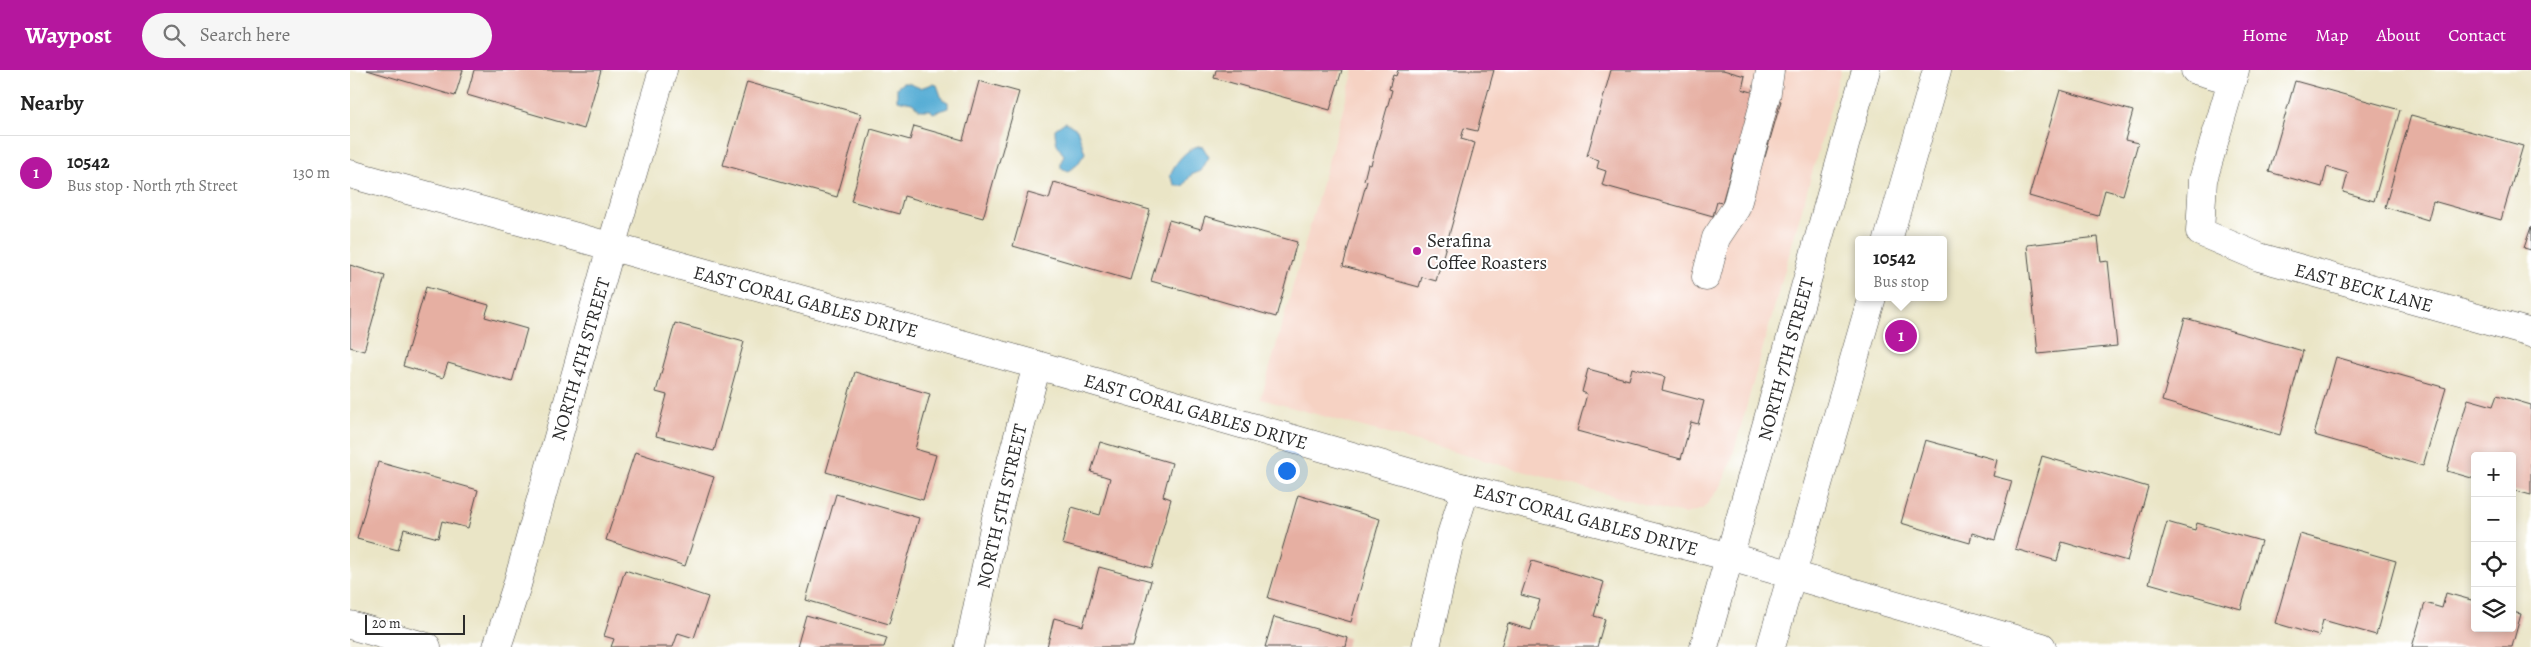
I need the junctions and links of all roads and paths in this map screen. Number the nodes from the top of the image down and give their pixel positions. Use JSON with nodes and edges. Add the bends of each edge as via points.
{"nodes":[{"id":1,"x":663,"y":70,"type":"edge"},
{"id":2,"x":1770,"y":70,"type":"edge"},
{"id":3,"x":1866,"y":70,"type":"edge"},
{"id":4,"x":1937,"y":70,"type":"edge"},
{"id":5,"x":2195,"y":70,"type":"edge"},
{"id":6,"x":2233,"y":75,"type":"edge"},
{"id":7,"x":350,"y":174,"type":"edge"},
{"id":8,"x":1889,"y":236,"type":"edge"},
{"id":9,"x":611,"y":247,"type":"junction"},
{"id":10,"x":1706,"y":277,"type":"dead end"},
{"id":11,"x":1871,"y":301,"type":"edge"},
{"id":12,"x":2531,"y":333,"type":"edge"},
{"id":13,"x":1037,"y":365,"type":"junction"},
{"id":14,"x":1466,"y":488,"type":"junction"},
{"id":15,"x":1730,"y":557,"type":"junction"},
{"id":16,"x":1793,"y":575,"type":"junction"},
{"id":17,"x":350,"y":625,"type":"edge"},
{"id":18,"x":427,"y":647,"type":"edge"},
{"id":19,"x":497,"y":647,"type":"edge"},
{"id":20,"x":969,"y":647,"type":"edge"},
{"id":21,"x":1426,"y":647,"type":"edge"},
{"id":22,"x":1704,"y":647,"type":"edge"},
{"id":23,"x":1771,"y":647,"type":"edge"},
{"id":24,"x":2042,"y":647,"type":"edge"}],
"edges":[{"from":1,"to":9,"type":"street","name":"NORTH 4TH STREET"},
{"from":2,"to":10,"type":"street","via":[[1736,208],[1716,238]]},
{"from":3,"to":15,"type":"street","name":"NORTH 7TH STREET"},
{"from":4,"to":8,"type":"street"},
{"from":5,"to":6,"type":"street"},
{"from":6,"to":12,"type":"street","name":"EAST BECK LANE","via":[[2203,180],[2200,232],[2258,257]]},
{"from":7,"to":9,"type":"street","name":"EAST CORAL GABLES DRIVE"},
{"from":9,"to":13,"type":"street","name":"EAST CORAL GABLES DRIVE"},
{"from":9,"to":19,"type":"street","name":"NORTH 4TH STREET"},
{"from":11,"to":16,"type":"street"},
{"from":13,"to":14,"type":"street","name":"EAST CORAL GABLES DRIVE"},
{"from":13,"to":20,"type":"street","name":"NORTH 5TH STREET","via":[[996,518]]},
{"from":14,"to":15,"type":"street","name":"EAST CORAL GABLES DRIVE"},
{"from":14,"to":21,"type":"street","via":[[1451,535]]},
{"from":15,"to":16,"type":"street","name":"EAST CORAL GABLES DRIVE"},
{"from":15,"to":22,"type":"street","name":"NORTH 7TH STREET"},
{"from":16,"to":23,"type":"street"},
{"from":16,"to":24,"type":"street","name":"EAST CORAL GABLES DRIVE"},
{"from":17,"to":18,"type":"street"}]}
